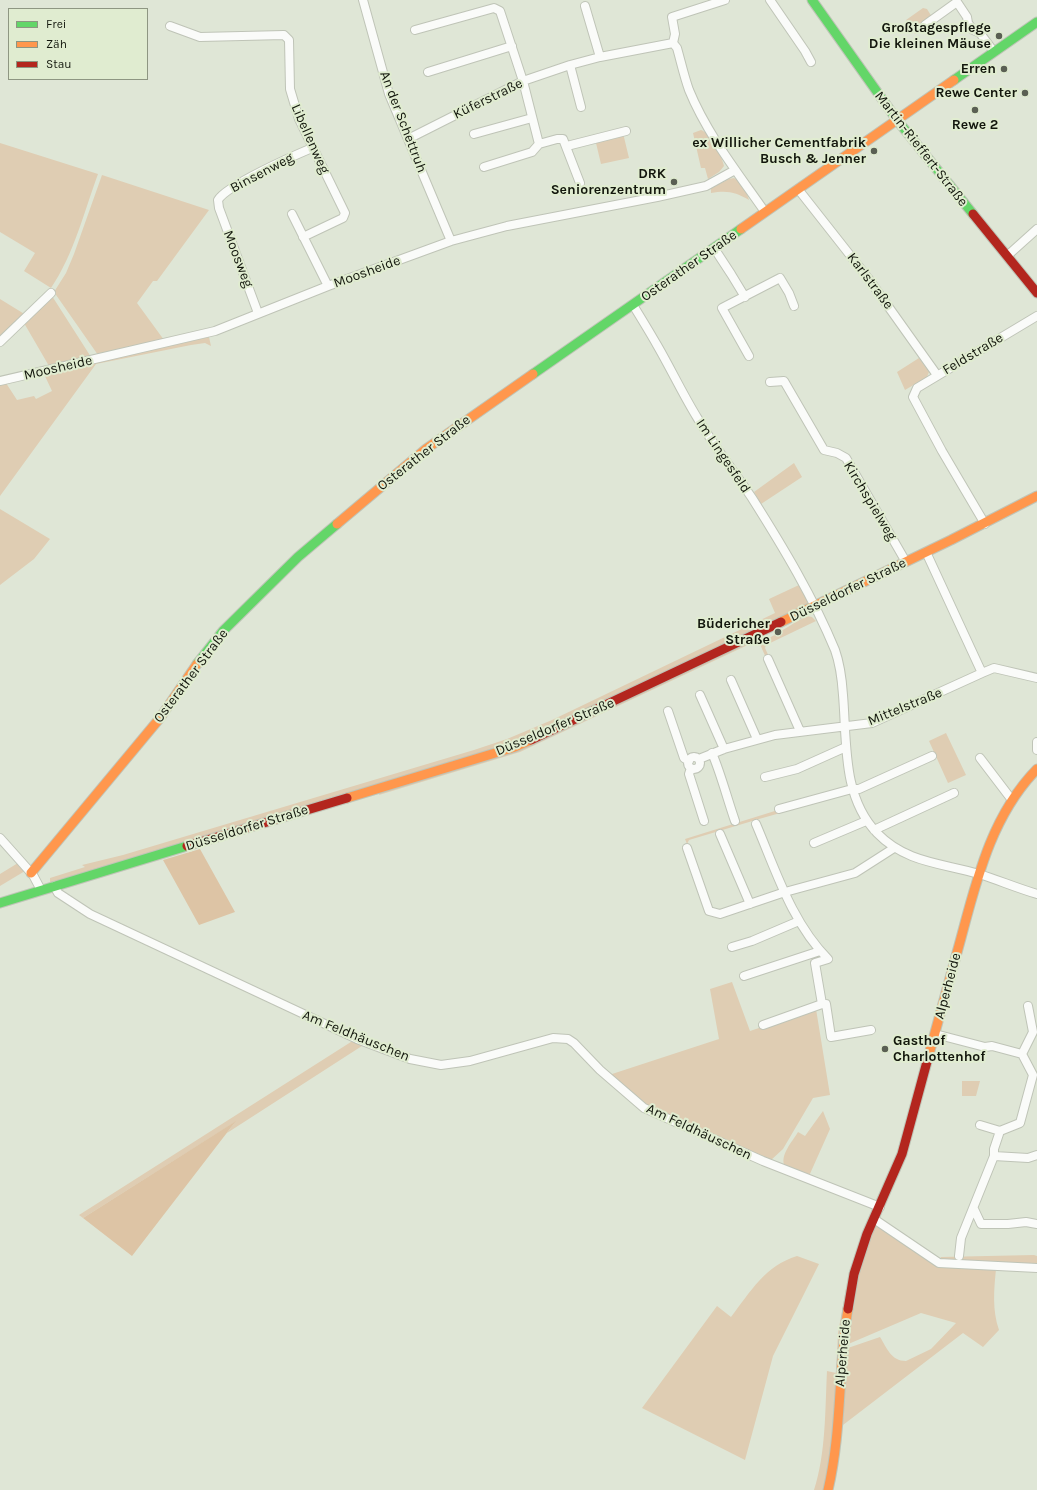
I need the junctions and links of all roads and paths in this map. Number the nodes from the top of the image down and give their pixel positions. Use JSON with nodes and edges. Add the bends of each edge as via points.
{"nodes":[{"id":1,"x":363,"y":0,"type":"edge"},
{"id":2,"x":725,"y":0,"type":"edge"},
{"id":3,"x":770,"y":0,"type":"edge"},
{"id":4,"x":812,"y":0,"type":"edge"},
{"id":5,"x":959,"y":1,"type":"edge"},
{"id":6,"x":585,"y":6,"type":"dead end"},
{"id":7,"x":1037,"y":22,"type":"edge"},
{"id":8,"x":925,"y":25,"type":"dead end"},
{"id":9,"x":170,"y":26,"type":"dead end"},
{"id":10,"x":415,"y":30,"type":"dead end"},
{"id":11,"x":674,"y":43,"type":"junction"},
{"id":12,"x":512,"y":46,"type":"junction"},
{"id":13,"x":994,"y":52,"type":"junction"},
{"id":14,"x":600,"y":57,"type":"junction"},
{"id":15,"x":811,"y":62,"type":"dead end"},
{"id":16,"x":570,"y":65,"type":"junction"},
{"id":17,"x":428,"y":72,"type":"dead end"},
{"id":18,"x":523,"y":81,"type":"junction"},
{"id":19,"x":581,"y":107,"type":"dead end"},
{"id":20,"x":532,"y":118,"type":"junction"},
{"id":21,"x":897,"y":120,"type":"junction"},
{"id":22,"x":626,"y":131,"type":"dead end"},
{"id":23,"x":474,"y":134,"type":"dead end"},
{"id":24,"x":408,"y":139,"type":"junction"},
{"id":25,"x":539,"y":144,"type":"junction"},
{"id":26,"x":567,"y":146,"type":"junction"},
{"id":27,"x":312,"y":148,"type":"junction"},
{"id":28,"x":484,"y":167,"type":"dead end"},
{"id":29,"x":735,"y":170,"type":"junction"},
{"id":30,"x":580,"y":184,"type":"dead end"},
{"id":31,"x":798,"y":189,"type":"junction"},
{"id":32,"x":218,"y":204,"type":"joint"},
{"id":33,"x":765,"y":212,"type":"junction"},
{"id":34,"x":292,"y":214,"type":"dead end"},
{"id":35,"x":1037,"y":229,"type":"edge"},
{"id":36,"x":304,"y":237,"type":"junction"},
{"id":37,"x":1028,"y":237,"type":"junction"},
{"id":38,"x":1037,"y":238,"type":"edge"},
{"id":39,"x":451,"y":241,"type":"junction"},
{"id":40,"x":714,"y":248,"type":"junction"},
{"id":41,"x":1007,"y":256,"type":"junction"},
{"id":42,"x":328,"y":286,"type":"junction"},
{"id":43,"x":51,"y":293,"type":"dead end"},
{"id":44,"x":1037,"y":293,"type":"edge"},
{"id":45,"x":745,"y":297,"type":"junction"},
{"id":46,"x":633,"y":305,"type":"junction"},
{"id":47,"x":794,"y":306,"type":"dead end"},
{"id":48,"x":258,"y":313,"type":"junction"},
{"id":49,"x":1037,"y":316,"type":"edge"},
{"id":50,"x":0,"y":342,"type":"edge"},
{"id":51,"x":749,"y":356,"type":"dead end"},
{"id":52,"x":938,"y":375,"type":"junction"},
{"id":53,"x":0,"y":381,"type":"edge"},
{"id":54,"x":770,"y":382,"type":"dead end"},
{"id":55,"x":1037,"y":496,"type":"edge"},
{"id":56,"x":985,"y":524,"type":"junction"},
{"id":57,"x":926,"y":552,"type":"junction"},
{"id":58,"x":906,"y":562,"type":"junction"},
{"id":59,"x":815,"y":605,"type":"junction"},
{"id":60,"x":768,"y":659,"type":"dead end"},
{"id":61,"x":982,"y":673,"type":"junction"},
{"id":62,"x":1037,"y":678,"type":"edge"},
{"id":63,"x":731,"y":680,"type":"dead end"},
{"id":64,"x":700,"y":695,"type":"dead end"},
{"id":65,"x":668,"y":710,"type":"dead end"},
{"id":66,"x":845,"y":727,"type":"junction"},
{"id":67,"x":800,"y":731,"type":"junction"},
{"id":68,"x":757,"y":739,"type":"junction"},
{"id":69,"x":1037,"y":742,"type":"edge"},
{"id":70,"x":846,"y":747,"type":"junction"},
{"id":71,"x":724,"y":749,"type":"junction"},
{"id":72,"x":1037,"y":750,"type":"edge"},
{"id":73,"x":712,"y":752,"type":"junction"},
{"id":74,"x":932,"y":756,"type":"dead end"},
{"id":75,"x":980,"y":758,"type":"dead end"},
{"id":76,"x":690,"y":765,"type":"junction"},
{"id":77,"x":1037,"y":769,"type":"edge"},
{"id":78,"x":765,"y":777,"type":"dead end"},
{"id":79,"x":852,"y":789,"type":"junction"},
{"id":80,"x":954,"y":793,"type":"dead end"},
{"id":81,"x":1012,"y":800,"type":"junction"},
{"id":82,"x":779,"y":809,"type":"dead end"},
{"id":83,"x":704,"y":821,"type":"dead end"},
{"id":84,"x":735,"y":821,"type":"dead end"},
{"id":85,"x":866,"y":821,"type":"junction"},
{"id":86,"x":756,"y":824,"type":"dead end"},
{"id":87,"x":874,"y":830,"type":"junction"},
{"id":88,"x":720,"y":834,"type":"dead end"},
{"id":89,"x":0,"y":838,"type":"edge"},
{"id":90,"x":814,"y":843,"type":"dead end"},
{"id":91,"x":687,"y":848,"type":"dead end"},
{"id":92,"x":894,"y":848,"type":"junction"},
{"id":93,"x":31,"y":873,"type":"junction"},
{"id":94,"x":978,"y":874,"type":"junction"},
{"id":95,"x":54,"y":886,"type":"junction"},
{"id":96,"x":41,"y":890,"type":"junction"},
{"id":97,"x":785,"y":892,"type":"junction"},
{"id":98,"x":1037,"y":894,"type":"edge"},
{"id":99,"x":0,"y":903,"type":"edge"},
{"id":100,"x":750,"y":904,"type":"junction"},
{"id":101,"x":799,"y":921,"type":"junction"},
{"id":102,"x":732,"y":947,"type":"dead end"},
{"id":103,"x":820,"y":951,"type":"junction"},
{"id":104,"x":744,"y":976,"type":"dead end"},
{"id":105,"x":822,"y":1004,"type":"junction"},
{"id":106,"x":1028,"y":1006,"type":"dead end"},
{"id":107,"x":762,"y":1024,"type":"dead end"},
{"id":108,"x":871,"y":1030,"type":"dead end"},
{"id":109,"x":936,"y":1034,"type":"junction"},
{"id":110,"x":1022,"y":1054,"type":"junction"},
{"id":111,"x":980,"y":1125,"type":"dead end"},
{"id":112,"x":1000,"y":1131,"type":"junction"},
{"id":113,"x":1037,"y":1155,"type":"edge"},
{"id":114,"x":994,"y":1156,"type":"junction"},
{"id":115,"x":880,"y":1206,"type":"junction"},
{"id":116,"x":974,"y":1209,"type":"junction"},
{"id":117,"x":874,"y":1219,"type":"junction"},
{"id":118,"x":981,"y":1224,"type":"junction"},
{"id":119,"x":1037,"y":1224,"type":"edge"},
{"id":120,"x":966,"y":1226,"type":"junction"},
{"id":121,"x":959,"y":1256,"type":"dead end"},
{"id":122,"x":1037,"y":1268,"type":"edge"},
{"id":123,"x":828,"y":1490,"type":"edge"}],
"edges":[{"from":1,"to":24,"type":"street","name":"An der Schettruh","via":[[389,94]]},
{"from":2,"to":11,"type":"street","via":[[672,17]]},
{"from":3,"to":15,"type":"street"},
{"from":4,"to":21,"type":"street","name":"Martin-Rieffert-Straße"},
{"from":5,"to":8,"type":"street"},
{"from":5,"to":13,"type":"street","via":[[968,23],[973,30],[980,33]]},
{"from":6,"to":14,"type":"street"},
{"from":7,"to":13,"type":"street","name":"Osterather Straße"},
{"from":9,"to":27,"type":"street","name":"Libellenweg","via":[[200,37],[284,35],[289,40],[290,89],[299,119]]},
{"from":10,"to":12,"type":"street","via":[[494,8],[500,11]]},
{"from":11,"to":14,"type":"street","name":"Küferstraße"},
{"from":11,"to":29,"type":"street","via":[[689,90],[707,126]]},
{"from":12,"to":17,"type":"street"},
{"from":12,"to":18,"type":"street"},
{"from":13,"to":21,"type":"street","name":"Osterather Straße"},
{"from":14,"to":16,"type":"street","name":"Küferstraße"},
{"from":16,"to":18,"type":"street","name":"Küferstraße"},
{"from":16,"to":19,"type":"street"},
{"from":18,"to":20,"type":"street"},
{"from":18,"to":24,"type":"street","name":"Küferstraße"},
{"from":20,"to":23,"type":"street"},
{"from":20,"to":25,"type":"street"},
{"from":21,"to":31,"type":"street","name":"Osterather Straße"},
{"from":21,"to":41,"type":"street","name":"Martin-Rieffert-Straße"},
{"from":22,"to":26,"type":"street"},
{"from":24,"to":39,"type":"street","name":"An der Schettruh"},
{"from":25,"to":26,"type":"street","via":[[563,139]]},
{"from":25,"to":28,"type":"street","via":[[532,152]]},
{"from":26,"to":30,"type":"street"},
{"from":27,"to":32,"type":"street","name":"Binsenweg","via":[[269,167],[230,190],[220,197]]},
{"from":27,"to":36,"type":"street","name":"Libellenweg","via":[[345,213],[343,218]]},
{"from":29,"to":33,"type":"street"},
{"from":29,"to":39,"type":"street","name":"Moosheide","via":[[706,186],[507,226]]},
{"from":31,"to":33,"type":"street","name":"Osterather Straße"},
{"from":31,"to":52,"type":"street","name":"Karlstraße","via":[[868,278]]},
{"from":32,"to":48,"type":"street","name":"Moosweg"},
{"from":33,"to":40,"type":"street","name":"Osterather Straße"},
{"from":34,"to":36,"type":"street"},
{"from":35,"to":37,"type":"street"},
{"from":36,"to":42,"type":"street"},
{"from":37,"to":38,"type":"street"},
{"from":37,"to":41,"type":"street"},
{"from":39,"to":42,"type":"street","name":"Moosheide"},
{"from":40,"to":45,"type":"street"},
{"from":40,"to":46,"type":"street","name":"Osterather Straße"},
{"from":41,"to":44,"type":"street","name":"Martin-Rieffert-Straße"},
{"from":42,"to":48,"type":"street","name":"Moosheide"},
{"from":43,"to":50,"type":"street"},
{"from":45,"to":47,"type":"street","via":[[780,278],[790,293]]},
{"from":45,"to":51,"type":"street","via":[[722,308]]},
{"from":46,"to":59,"type":"street","name":"Im Lingesfeld","via":[[698,419],[752,498]]},
{"from":46,"to":93,"type":"street","name":"Osterather Straße","via":[[432,445],[293,562],[216,638],[160,718]]},
{"from":48,"to":53,"type":"street","name":"Moosheide","via":[[215,331]]},
{"from":49,"to":52,"type":"street","name":"Feldstraße"},
{"from":52,"to":56,"type":"street","name":"Feldstraße","via":[[917,388],[914,397]]},
{"from":54,"to":58,"type":"street","name":"Kirchspielweg","via":[[784,381],[824,450],[846,458]]},
{"from":55,"to":56,"type":"street","name":"Düsseldorfer Straße"},
{"from":56,"to":57,"type":"street","name":"Düsseldorfer Straße"},
{"from":57,"to":58,"type":"street","name":"Düsseldorfer Straße"},
{"from":57,"to":61,"type":"street"},
{"from":58,"to":59,"type":"street","name":"Düsseldorfer Straße"},
{"from":59,"to":66,"type":"street","via":[[836,652],[842,680]]},
{"from":59,"to":95,"type":"street","name":"Düsseldorfer Straße","via":[[515,747]]},
{"from":60,"to":67,"type":"street"},
{"from":61,"to":62,"type":"street","name":"Mittelstraße","via":[[994,668]]},
{"from":61,"to":66,"type":"street","name":"Mittelstraße","via":[[872,723]]},
{"from":63,"to":68,"type":"street"},
{"from":64,"to":71,"type":"street"},
{"from":65,"to":76,"type":"street","via":[[684,758]]},
{"from":66,"to":67,"type":"street","name":"Mittelstraße"},
{"from":66,"to":70,"type":"street"},
{"from":67,"to":68,"type":"street","name":"Mittelstraße"},
{"from":68,"to":71,"type":"street","name":"Mittelstraße"},
{"from":69,"to":72,"type":"street"},
{"from":70,"to":78,"type":"street","via":[[797,769]]},
{"from":70,"to":79,"type":"street"},
{"from":71,"to":73,"type":"street","name":"Mittelstraße"},
{"from":73,"to":76,"type":"street","name":"Mittelstraße","via":[[699,759],[701,763],[698,768],[694,769]]},
{"from":73,"to":84,"type":"street"},
{"from":74,"to":79,"type":"street","via":[[859,789]]},
{"from":75,"to":81,"type":"street"},
{"from":76,"to":83,"type":"street","via":[[689,774]]},
{"from":77,"to":81,"type":"street","name":"Alperheide","via":[[1024,780]]},
{"from":79,"to":82,"type":"street"},
{"from":79,"to":85,"type":"street"},
{"from":80,"to":87,"type":"street"},
{"from":81,"to":94,"type":"street","name":"Alperheide","via":[[992,838]]},
{"from":85,"to":87,"type":"street"},
{"from":85,"to":90,"type":"street"},
{"from":86,"to":97,"type":"street"},
{"from":87,"to":92,"type":"street"},
{"from":88,"to":100,"type":"street"},
{"from":89,"to":93,"type":"street"},
{"from":91,"to":100,"type":"street","via":[[709,911],[720,914]]},
{"from":92,"to":94,"type":"street","via":[[922,861]]},
{"from":92,"to":97,"type":"street","via":[[855,873]]},
{"from":93,"to":96,"type":"street"},
{"from":94,"to":98,"type":"street"},
{"from":94,"to":109,"type":"street","name":"Alperheide"},
{"from":95,"to":96,"type":"street","name":"Düsseldorfer Straße"},
{"from":95,"to":115,"type":"street","name":"Am Feldhäuschen","via":[[58,893],[90,914],[357,1040],[410,1060],[441,1065],[470,1061],[553,1038],[568,1038],[644,1108],[763,1161]]},
{"from":96,"to":99,"type":"street","name":"Düsseldorfer Straße"},
{"from":97,"to":100,"type":"street"},
{"from":97,"to":101,"type":"street"},
{"from":101,"to":102,"type":"street"},
{"from":101,"to":103,"type":"street"},
{"from":103,"to":104,"type":"street"},
{"from":103,"to":105,"type":"street","via":[[828,959],[815,963]]},
{"from":105,"to":107,"type":"street"},
{"from":105,"to":108,"type":"street","via":[[826,1004],[832,1037]]},
{"from":106,"to":110,"type":"street","via":[[1033,1032]]},
{"from":109,"to":110,"type":"street"},
{"from":109,"to":115,"type":"street","name":"Alperheide","via":[[902,1154]]},
{"from":110,"to":112,"type":"street","via":[[1033,1075],[1020,1123]]},
{"from":111,"to":112,"type":"street"},
{"from":112,"to":114,"type":"street"},
{"from":113,"to":114,"type":"street","via":[[1028,1158]]},
{"from":114,"to":116,"type":"street"},
{"from":115,"to":117,"type":"street","name":"Alperheide"},
{"from":116,"to":118,"type":"street"},
{"from":116,"to":120,"type":"street"},
{"from":117,"to":122,"type":"street","via":[[940,1263]]},
{"from":117,"to":123,"type":"street","name":"Alperheide","via":[[857,1263],[850,1292],[836,1446]]},
{"from":118,"to":119,"type":"street"},
{"from":118,"to":120,"type":"street"},
{"from":120,"to":121,"type":"street","via":[[961,1238]]}]}
